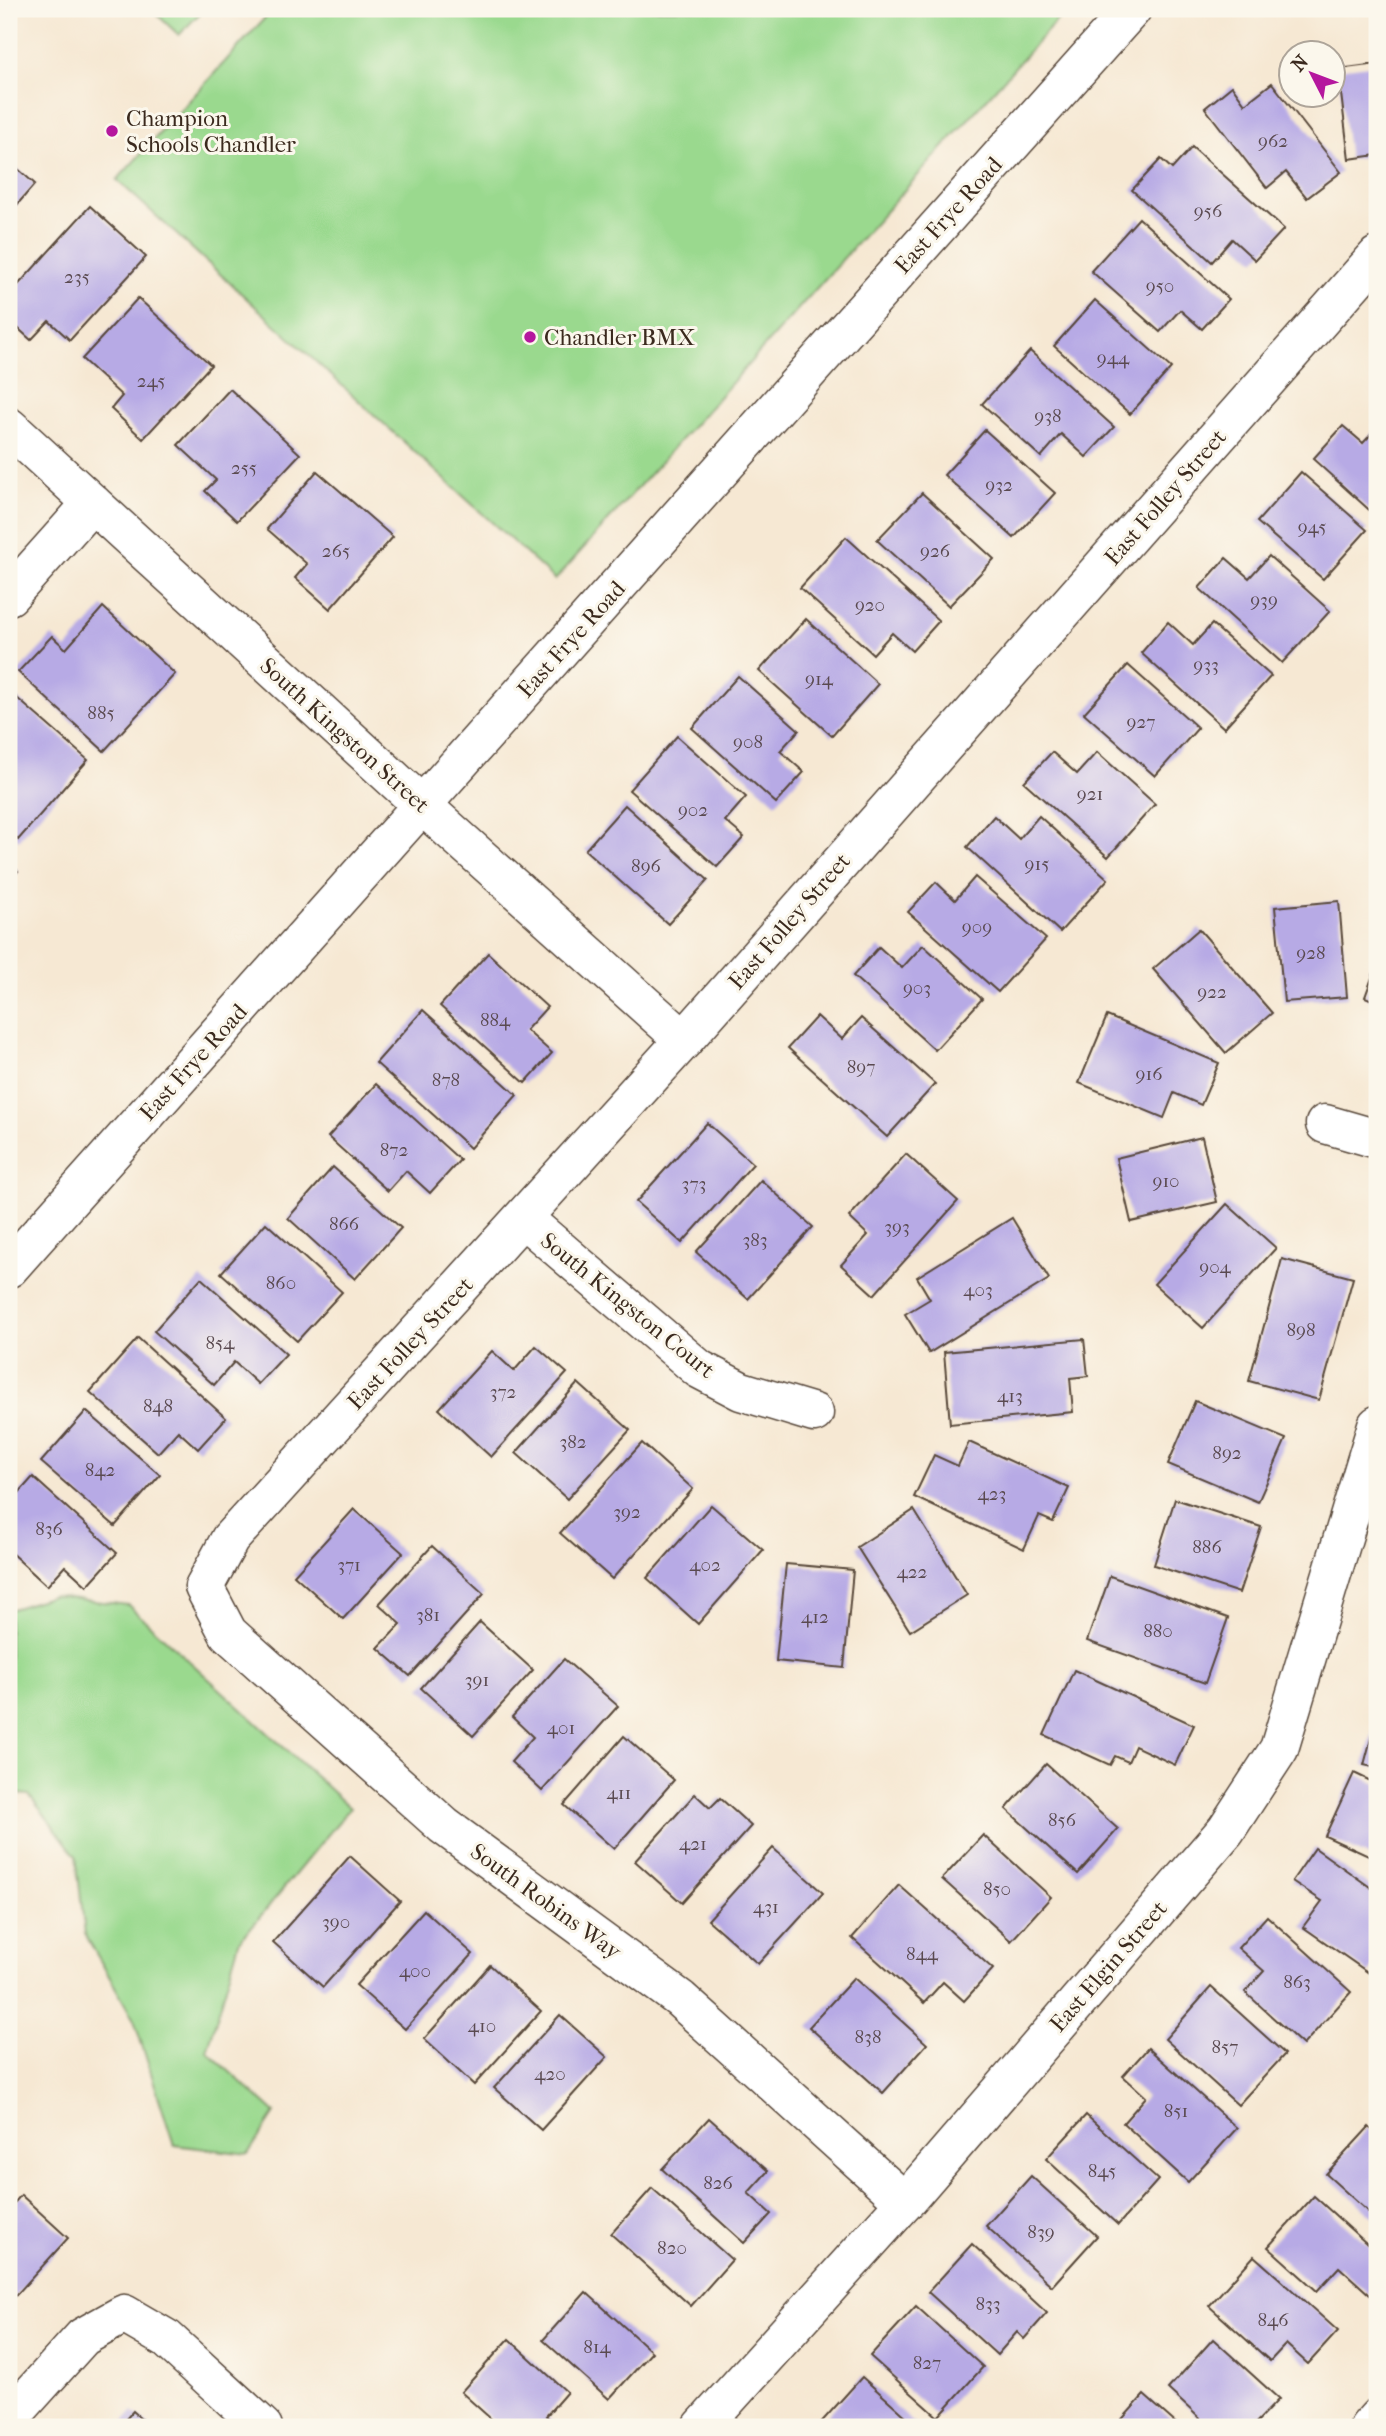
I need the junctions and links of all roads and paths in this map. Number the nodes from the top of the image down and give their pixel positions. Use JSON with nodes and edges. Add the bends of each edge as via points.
{"nodes":[{"id":1,"x":1132,"y":9,"type":"edge"},
{"id":2,"x":1377,"y":256,"type":"edge"},
{"id":3,"x":9,"y":427,"type":"edge"},
{"id":4,"x":92,"y":503,"type":"junction"},
{"id":5,"x":9,"y":596,"type":"edge"},
{"id":6,"x":423,"y":806,"type":"junction"},
{"id":7,"x":684,"y":1040,"type":"junction"},
{"id":8,"x":1325,"y":1124,"type":"dead end"},
{"id":9,"x":1377,"y":1139,"type":"edge"},
{"id":10,"x":524,"y":1219,"type":"junction"},
{"id":11,"x":9,"y":1268,"type":"edge"},
{"id":12,"x":814,"y":1413,"type":"dead end"},
{"id":13,"x":1377,"y":1425,"type":"edge"},
{"id":14,"x":204,"y":1587,"type":"joint"},
{"id":15,"x":905,"y":2202,"type":"junction"},
{"id":16,"x":9,"y":2418,"type":"edge"},
{"id":17,"x":1377,"y":2418,"type":"edge"},
{"id":18,"x":709,"y":2425,"type":"edge"},
{"id":19,"x":263,"y":2427,"type":"edge"},
{"id":20,"x":1369,"y":2427,"type":"edge"}],
"edges":[{"from":1,"to":6,"type":"street","name":"East Frye Road"},
{"from":2,"to":7,"type":"street","name":"East Folley Street"},
{"from":3,"to":4,"type":"street","name":"South Kingston Street"},
{"from":4,"to":5,"type":"street"},
{"from":4,"to":6,"type":"street","name":"South Kingston Street"},
{"from":6,"to":7,"type":"street","name":"South Kingston Street"},
{"from":6,"to":11,"type":"street","name":"East Frye Road"},
{"from":7,"to":10,"type":"street","name":"East Folley Street"},
{"from":8,"to":9,"type":"street"},
{"from":10,"to":12,"type":"street","name":"South Kingston Court","via":[[699,1370],[741,1391]]},
{"from":10,"to":14,"type":"street","name":"East Folley Street","via":[[230,1539]]},
{"from":13,"to":15,"type":"street","name":"East Elgin Street","via":[[1279,1749],[1226,1830]]},
{"from":14,"to":15,"type":"street","name":"South Robins Way","via":[[228,1633],[443,1826],[680,1999]]},
{"from":15,"to":18,"type":"street","name":"East Elgin Street"},
{"from":16,"to":19,"type":"street","via":[[83,2337],[124,2314],[167,2339]]},
{"from":17,"to":20,"type":"street"}]}
